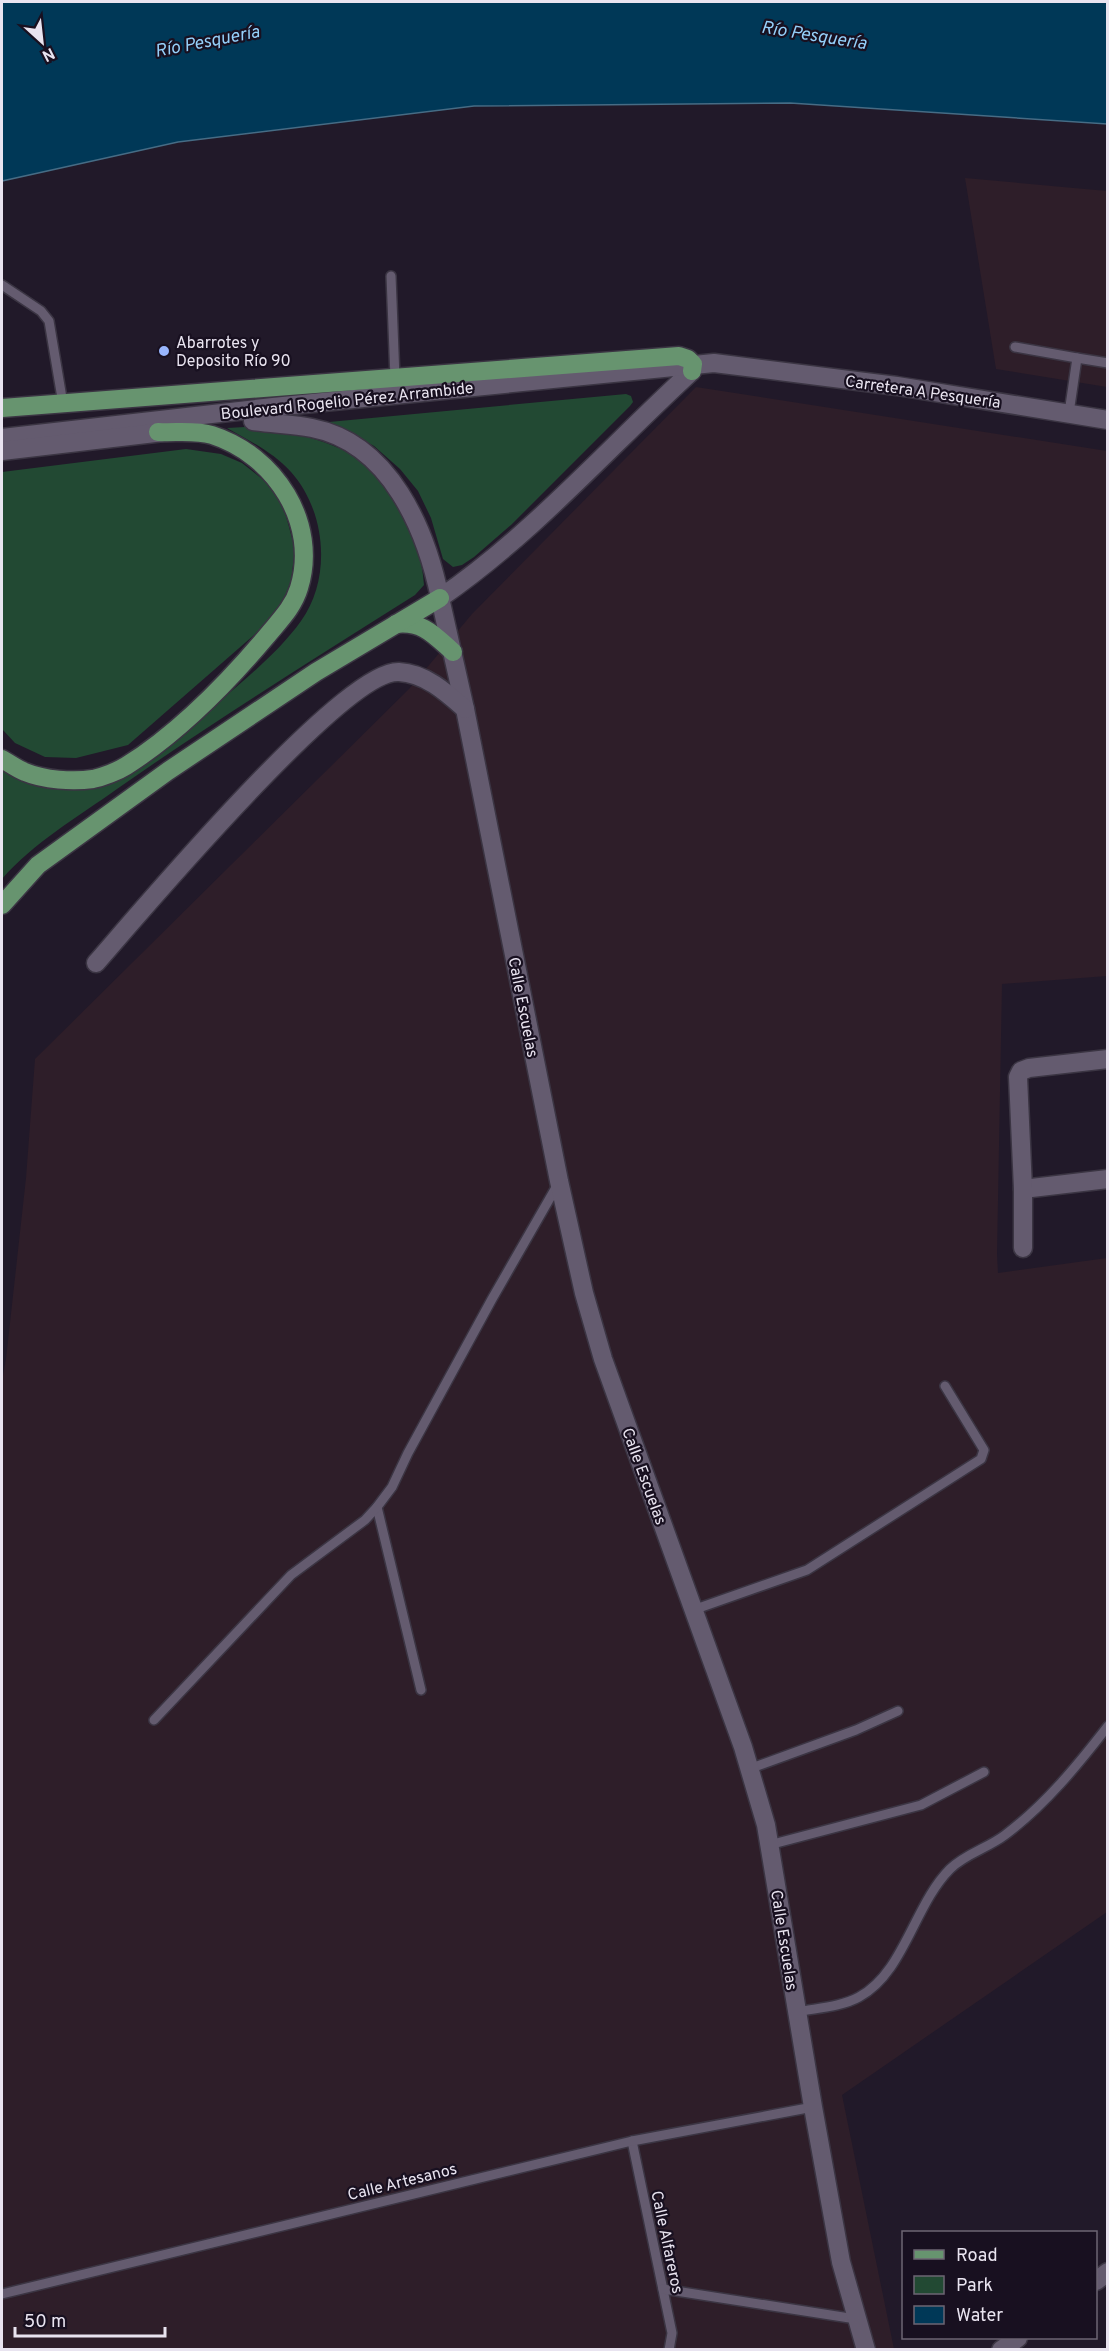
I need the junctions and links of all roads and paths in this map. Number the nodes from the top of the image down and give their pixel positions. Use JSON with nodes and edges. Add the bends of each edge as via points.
{"nodes":[{"id":1,"x":391,"y":276,"type":"dead end"},
{"id":2,"x":2,"y":285,"type":"edge"},
{"id":3,"x":1015,"y":347,"type":"dead end"},
{"id":4,"x":1077,"y":358,"type":"junction"},
{"id":5,"x":1107,"y":363,"type":"edge"},
{"id":6,"x":693,"y":367,"type":"junction"},
{"id":7,"x":395,"y":378,"type":"junction"},
{"id":8,"x":529,"y":387,"type":"junction"},
{"id":9,"x":63,"y":404,"type":"junction"},
{"id":10,"x":2,"y":408,"type":"edge"},
{"id":11,"x":1069,"y":413,"type":"junction"},
{"id":12,"x":1107,"y":420,"type":"edge"},
{"id":13,"x":253,"y":421,"type":"junction"},
{"id":14,"x":158,"y":432,"type":"junction"},
{"id":15,"x":2,"y":438,"type":"edge"},
{"id":16,"x":2,"y":451,"type":"edge"},
{"id":17,"x":440,"y":598,"type":"junction"},
{"id":18,"x":394,"y":625,"type":"junction"},
{"id":19,"x":453,"y":652,"type":"junction"},
{"id":20,"x":465,"y":709,"type":"junction"},
{"id":21,"x":2,"y":759,"type":"edge"},
{"id":22,"x":2,"y":904,"type":"edge"},
{"id":23,"x":96,"y":963,"type":"dead end"},
{"id":24,"x":1107,"y":1059,"type":"edge"},
{"id":25,"x":1107,"y":1179,"type":"edge"},
{"id":26,"x":559,"y":1181,"type":"junction"},
{"id":27,"x":1023,"y":1189,"type":"junction"},
{"id":28,"x":1023,"y":1248,"type":"dead end"},
{"id":29,"x":945,"y":1386,"type":"dead end"},
{"id":30,"x":377,"y":1507,"type":"junction"},
{"id":31,"x":693,"y":1610,"type":"junction"},
{"id":32,"x":422,"y":1690,"type":"dead end"},
{"id":33,"x":898,"y":1711,"type":"dead end"},
{"id":34,"x":154,"y":1720,"type":"dead end"},
{"id":35,"x":1107,"y":1726,"type":"edge"},
{"id":36,"x":749,"y":1769,"type":"junction"},
{"id":37,"x":984,"y":1772,"type":"dead end"},
{"id":38,"x":770,"y":1845,"type":"junction"},
{"id":39,"x":797,"y":2012,"type":"junction"},
{"id":40,"x":813,"y":2107,"type":"junction"},
{"id":41,"x":632,"y":2141,"type":"junction"},
{"id":42,"x":663,"y":2289,"type":"junction"},
{"id":43,"x":2,"y":2294,"type":"edge"},
{"id":44,"x":856,"y":2319,"type":"junction"},
{"id":45,"x":1014,"y":2339,"type":"edge"},
{"id":46,"x":669,"y":2349,"type":"edge"},
{"id":47,"x":866,"y":2349,"type":"edge"},
{"id":48,"x":1001,"y":2349,"type":"edge"}],
"edges":[{"from":1,"to":7,"type":"lane"},
{"from":2,"to":9,"type":"lane","via":[[41,310],[49,321]]},
{"from":3,"to":4,"type":"lane"},
{"from":4,"to":5,"type":"lane"},
{"from":4,"to":11,"type":"lane"},
{"from":6,"to":7,"type":"main road","via":[[688,358],[679,356]]},
{"from":6,"to":8,"type":"street","name":"Boulevard Rogelio Pérez Arrambide"},
{"from":6,"to":11,"type":"street","name":"Carretera A Pesquería","via":[[738,368],[897,386]]},
{"from":6,"to":17,"type":"street","via":[[579,480],[498,553]]},
{"from":7,"to":9,"type":"main road"},
{"from":8,"to":13,"type":"street","name":"Boulevard Rogelio Pérez Arrambide"},
{"from":8,"to":15,"type":"street","name":"Boulevard Rogelio Pérez Arrambide","via":[[273,406]]},
{"from":9,"to":10,"type":"main road"},
{"from":11,"to":12,"type":"street","name":"Carretera A Pesquería"},
{"from":13,"to":14,"type":"street","name":"Boulevard Rogelio Pérez Arrambide"},
{"from":13,"to":17,"type":"street","name":"Calle Escuelas","via":[[313,428],[349,443],[393,481],[417,521],[433,564]]},
{"from":14,"to":16,"type":"street","name":"Boulevard Rogelio Pérez Arrambide"},
{"from":14,"to":21,"type":"main road","via":[[211,435],[250,454],[278,480],[289,498],[305,553],[291,608],[240,667],[188,717],[125,767],[93,779],[55,779],[26,773]]},
{"from":17,"to":18,"type":"main road"},
{"from":17,"to":19,"type":"street","name":"Calle Escuelas"},
{"from":18,"to":19,"type":"main road","via":[[409,623],[424,628]]},
{"from":18,"to":22,"type":"main road","via":[[168,771],[38,865]]},
{"from":19,"to":20,"type":"street","name":"Calle Escuelas"},
{"from":20,"to":23,"type":"street","via":[[426,680],[399,672],[355,691],[248,792]]},
{"from":20,"to":26,"type":"street","name":"Calle Escuelas"},
{"from":24,"to":27,"type":"street","via":[[1021,1071],[1018,1077]]},
{"from":25,"to":27,"type":"street"},
{"from":26,"to":30,"type":"lane","via":[[392,1487]]},
{"from":26,"to":31,"type":"street","name":"Calle Escuelas","via":[[603,1359]]},
{"from":27,"to":28,"type":"street"},
{"from":29,"to":31,"type":"lane","via":[[984,1450],[981,1459],[807,1570]]},
{"from":30,"to":32,"type":"lane"},
{"from":30,"to":34,"type":"lane","via":[[291,1575]]},
{"from":31,"to":36,"type":"street","name":"Calle Escuelas"},
{"from":33,"to":36,"type":"lane"},
{"from":35,"to":39,"type":"lane","via":[[1048,1799],[1004,1836],[952,1867],[930,1893],[905,1944],[882,1979],[859,1998]]},
{"from":36,"to":38,"type":"street","name":"Calle Escuelas"},
{"from":37,"to":38,"type":"lane","via":[[921,1805]]},
{"from":38,"to":39,"type":"street","name":"Calle Escuelas"},
{"from":39,"to":40,"type":"street","name":"Calle Escuelas"},
{"from":40,"to":41,"type":"lane","name":"Calle Artesanos"},
{"from":40,"to":44,"type":"street","name":"Calle Escuelas","via":[[841,2262]]},
{"from":41,"to":42,"type":"lane","name":"Calle Alfareros"},
{"from":41,"to":43,"type":"lane","name":"Calle Artesanos"},
{"from":42,"to":44,"type":"lane"},
{"from":42,"to":46,"type":"lane","name":"Calle Alfareros","via":[[672,2333]]},
{"from":44,"to":47,"type":"street","name":"Calle Escuelas"},
{"from":45,"to":48,"type":"street"}]}
